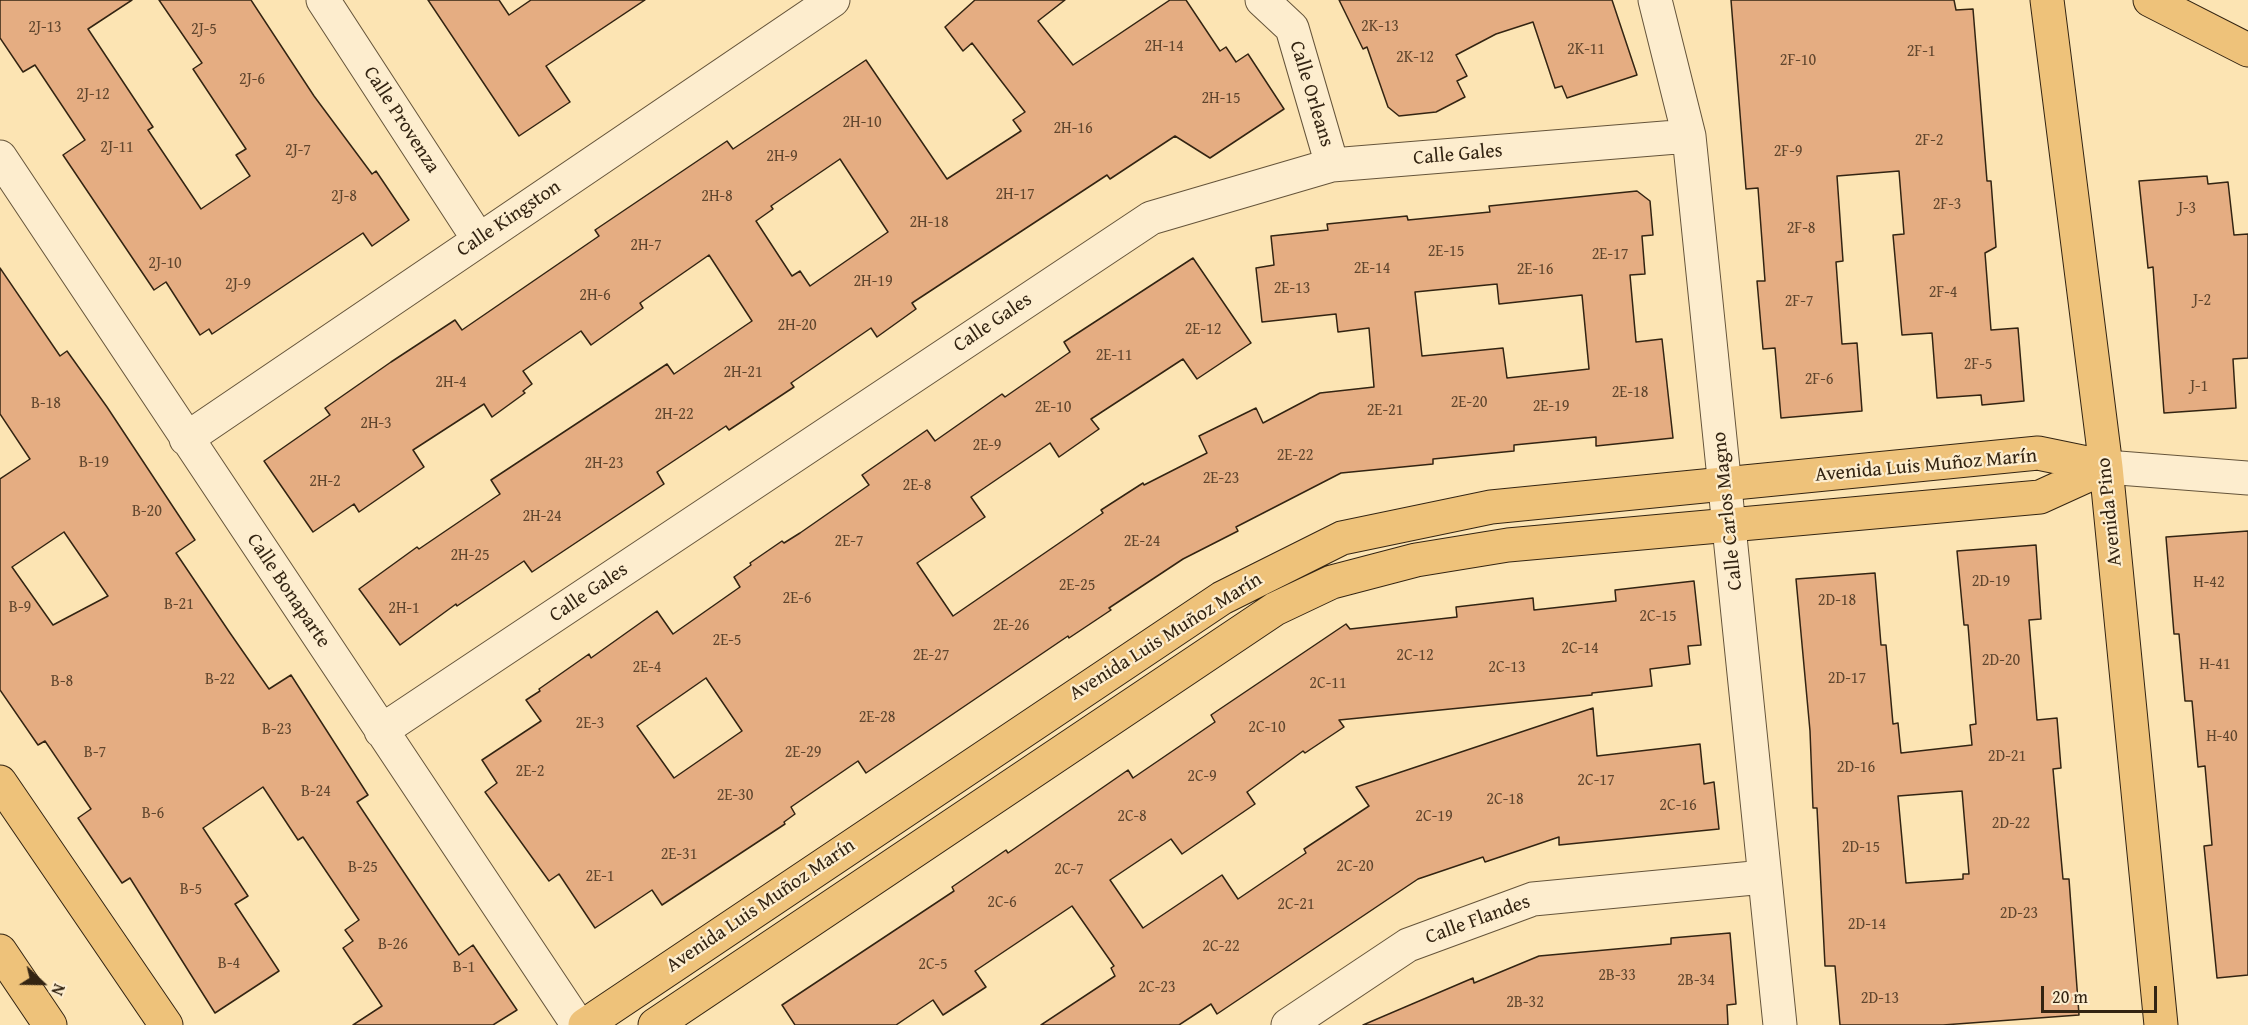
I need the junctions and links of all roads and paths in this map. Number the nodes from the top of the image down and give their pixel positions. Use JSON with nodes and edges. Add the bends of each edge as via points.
{"nodes":[{"id":1,"x":323,"y":0,"type":"edge"},
{"id":2,"x":833,"y":0,"type":"edge"},
{"id":3,"x":1262,"y":0,"type":"edge"},
{"id":4,"x":1655,"y":0,"type":"edge"},
{"id":5,"x":2047,"y":0,"type":"edge"},
{"id":6,"x":2150,"y":0,"type":"edge"},
{"id":7,"x":2248,"y":50,"type":"edge"},
{"id":8,"x":1689,"y":136,"type":"junction"},
{"id":9,"x":0,"y":157,"type":"edge"},
{"id":10,"x":1332,"y":165,"type":"junction"},
{"id":11,"x":479,"y":240,"type":"junction"},
{"id":12,"x":186,"y":439,"type":"junction"},
{"id":13,"x":2106,"y":467,"type":"junction"},
{"id":14,"x":2248,"y":478,"type":"edge"},
{"id":15,"x":1726,"y":485,"type":"junction"},
{"id":16,"x":1730,"y":526,"type":"junction"},
{"id":17,"x":381,"y":731,"type":"junction"},
{"id":18,"x":0,"y":782,"type":"edge"},
{"id":19,"x":1764,"y":877,"type":"junction"},
{"id":20,"x":0,"y":951,"type":"edge"},
{"id":21,"x":50,"y":1025,"type":"edge"},
{"id":22,"x":166,"y":1025,"type":"edge"},
{"id":23,"x":578,"y":1025,"type":"edge"},
{"id":24,"x":585,"y":1025,"type":"edge"},
{"id":25,"x":655,"y":1025,"type":"edge"},
{"id":26,"x":1288,"y":1025,"type":"edge"},
{"id":27,"x":1780,"y":1025,"type":"edge"},
{"id":28,"x":2161,"y":1025,"type":"edge"}],
"edges":[{"from":1,"to":11,"type":"street","name":"Calle Provenza"},
{"from":2,"to":11,"type":"street","name":"Calle Kingston"},
{"from":3,"to":10,"type":"street","name":"Calle Orleans","via":[[1292,28]]},
{"from":4,"to":8,"type":"street","name":"Calle Carlos Magno"},
{"from":5,"to":13,"type":"main road","name":"Avenida Pino"},
{"from":6,"to":7,"type":"main road"},
{"from":8,"to":10,"type":"street","name":"Calle Gales"},
{"from":8,"to":15,"type":"street","name":"Calle Carlos Magno"},
{"from":9,"to":12,"type":"street","name":"Calle Bonaparte"},
{"from":10,"to":17,"type":"street","name":"Calle Gales","via":[[1151,218]]},
{"from":11,"to":12,"type":"street","name":"Calle Kingston"},
{"from":12,"to":17,"type":"street","name":"Calle Bonaparte"},
{"from":13,"to":14,"type":"street"},
{"from":13,"to":15,"type":"main road","name":"Avenida Luis Muñoz Marín","via":[[2038,453]]},
{"from":13,"to":16,"type":"main road","name":"Avenida Luis Muñoz Marín","via":[[2040,497]]},
{"from":13,"to":28,"type":"main road","name":"Avenida Pino"},
{"from":15,"to":16,"type":"street","name":"Calle Carlos Magno"},
{"from":15,"to":24,"type":"main road","name":"Avenida Luis Muñoz Marín","via":[[1491,507],[1342,538],[1303,555],[1222,598]]},
{"from":16,"to":19,"type":"street","name":"Calle Carlos Magno"},
{"from":16,"to":25,"type":"main road","name":"Avenida Luis Muñoz Marín","via":[[1508,545],[1416,560],[1332,582],[1275,609]]},
{"from":17,"to":23,"type":"street","name":"Calle Bonaparte"},
{"from":18,"to":22,"type":"main road"},
{"from":19,"to":26,"type":"street","name":"Calle Flandes","via":[[1533,899],[1408,945]]},
{"from":19,"to":27,"type":"street","name":"Calle Carlos Magno"},
{"from":20,"to":21,"type":"main road"}]}
